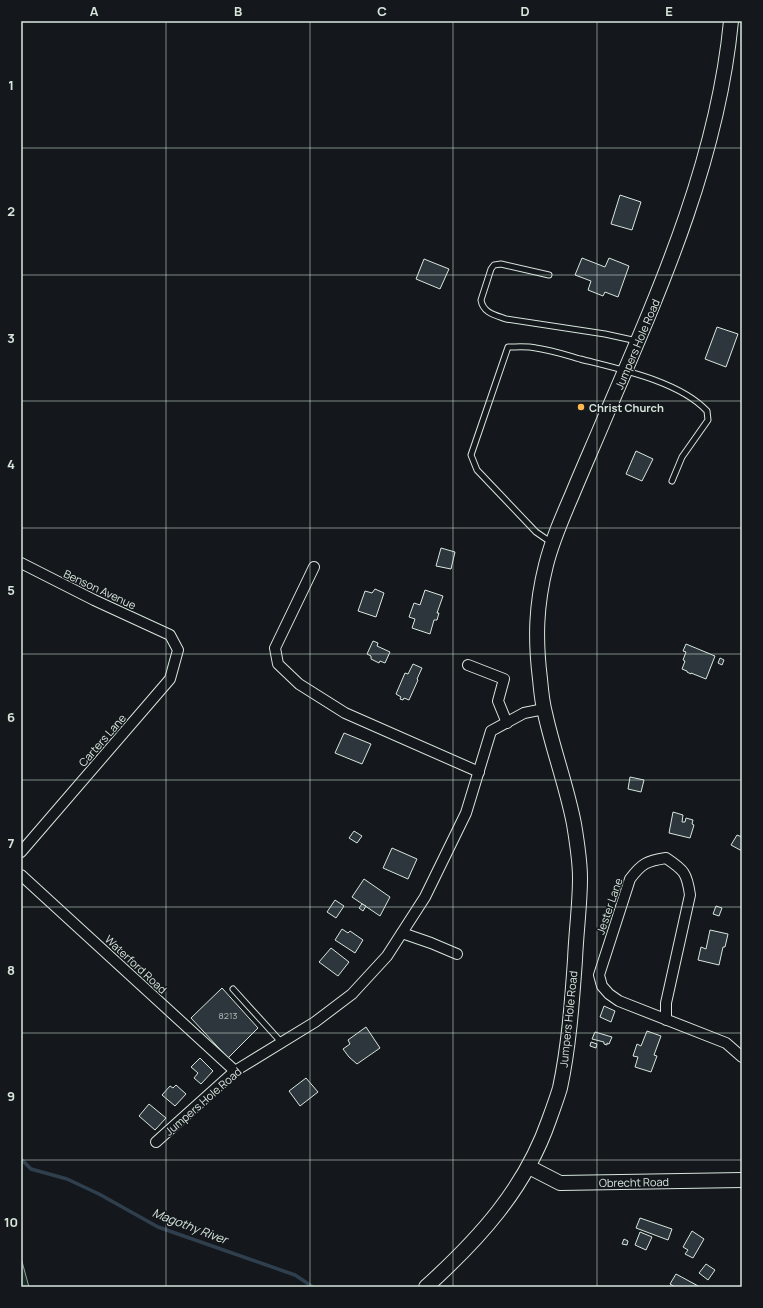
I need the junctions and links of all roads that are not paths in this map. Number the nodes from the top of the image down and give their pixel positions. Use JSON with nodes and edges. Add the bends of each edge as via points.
{"nodes":[{"id":1,"x":731,"y":21,"type":"edge"},
{"id":2,"x":549,"y":275,"type":"dead end"},
{"id":3,"x":638,"y":342,"type":"junction"},
{"id":4,"x":625,"y":370,"type":"junction"},
{"id":5,"x":672,"y":481,"type":"dead end"},
{"id":6,"x":553,"y":544,"type":"junction"},
{"id":7,"x":21,"y":563,"type":"edge"},
{"id":8,"x":314,"y":567,"type":"dead end"},
{"id":9,"x":170,"y":635,"type":"joint"},
{"id":10,"x":468,"y":665,"type":"dead end"},
{"id":11,"x":544,"y":710,"type":"junction"},
{"id":12,"x":506,"y":723,"type":"junction"},
{"id":13,"x":479,"y":772,"type":"junction"},
{"id":14,"x":21,"y":852,"type":"edge"},
{"id":15,"x":21,"y":875,"type":"edge"},
{"id":16,"x":402,"y":933,"type":"junction"},
{"id":17,"x":457,"y":954,"type":"dead end"},
{"id":18,"x":233,"y":989,"type":"dead end"},
{"id":19,"x":666,"y":1020,"type":"junction"},
{"id":20,"x":282,"y":1043,"type":"junction"},
{"id":21,"x":742,"y":1057,"type":"edge"},
{"id":22,"x":235,"y":1071,"type":"junction"},
{"id":23,"x":156,"y":1142,"type":"dead end"},
{"id":24,"x":529,"y":1167,"type":"junction"},
{"id":25,"x":742,"y":1180,"type":"edge"},
{"id":26,"x":426,"y":1287,"type":"edge"}],
"edges":[{"from":1,"to":3,"type":"main road","name":"Jumpers Hole Road","via":[[720,98],[700,172],[672,259]]},
{"from":2,"to":3,"type":"lane","via":[[501,264],[494,265],[481,300],[482,305],[485,310],[506,319],[605,334]]},
{"from":3,"to":4,"type":"main road","name":"Jumpers Hole Road"},
{"from":4,"to":5,"type":"lane","via":[[691,397],[707,410],[708,420],[682,457]]},
{"from":4,"to":6,"type":"main road","name":"Jumpers Hole Road"},
{"from":4,"to":6,"type":"lane","via":[[535,347],[508,347],[471,455],[476,470],[536,532]]},
{"from":6,"to":11,"type":"main road","name":"Jumpers Hole Road","via":[[539,594],[536,616]]},
{"from":7,"to":9,"type":"street","name":"Benson Avenue"},
{"from":8,"to":13,"type":"street","via":[[275,648],[278,664],[299,684],[346,713]]},
{"from":9,"to":14,"type":"street","name":"Carters Lane","via":[[178,650],[170,679]]},
{"from":10,"to":12,"type":"street","via":[[504,679],[498,701]]},
{"from":11,"to":12,"type":"street","name":"Jumpers Hole Road","via":[[524,713]]},
{"from":11,"to":24,"type":"main road","name":"Jumpers Hole Road","via":[[573,820],[580,878],[564,1066],[559,1090]]},
{"from":12,"to":13,"type":"street","name":"Jumpers Hole Road","via":[[491,731]]},
{"from":13,"to":16,"type":"street","name":"Jumpers Hole Road","via":[[466,813],[425,897]]},
{"from":15,"to":22,"type":"street","name":"Waterford Road"},
{"from":16,"to":17,"type":"street"},
{"from":16,"to":20,"type":"street","name":"Jumpers Hole Road","via":[[387,956],[352,994]]},
{"from":18,"to":20,"type":"lane"},
{"from":19,"to":19,"type":"street","name":"Jester Lane","via":[[619,1001],[602,986],[599,975],[630,879],[639,867],[651,860],[666,858],[679,867],[688,879],[690,895],[666,1003]]},
{"from":19,"to":21,"type":"street","name":"Jester Lane","via":[[726,1042]]},
{"from":20,"to":22,"type":"street","name":"Jumpers Hole Road"},
{"from":22,"to":23,"type":"street","name":"Jumpers Hole Road"},
{"from":24,"to":25,"type":"main road","name":"Obrecht Road","via":[[560,1183]]},
{"from":24,"to":26,"type":"main road","name":"Jumpers Hole Road","via":[[508,1200],[484,1230]]}]}
